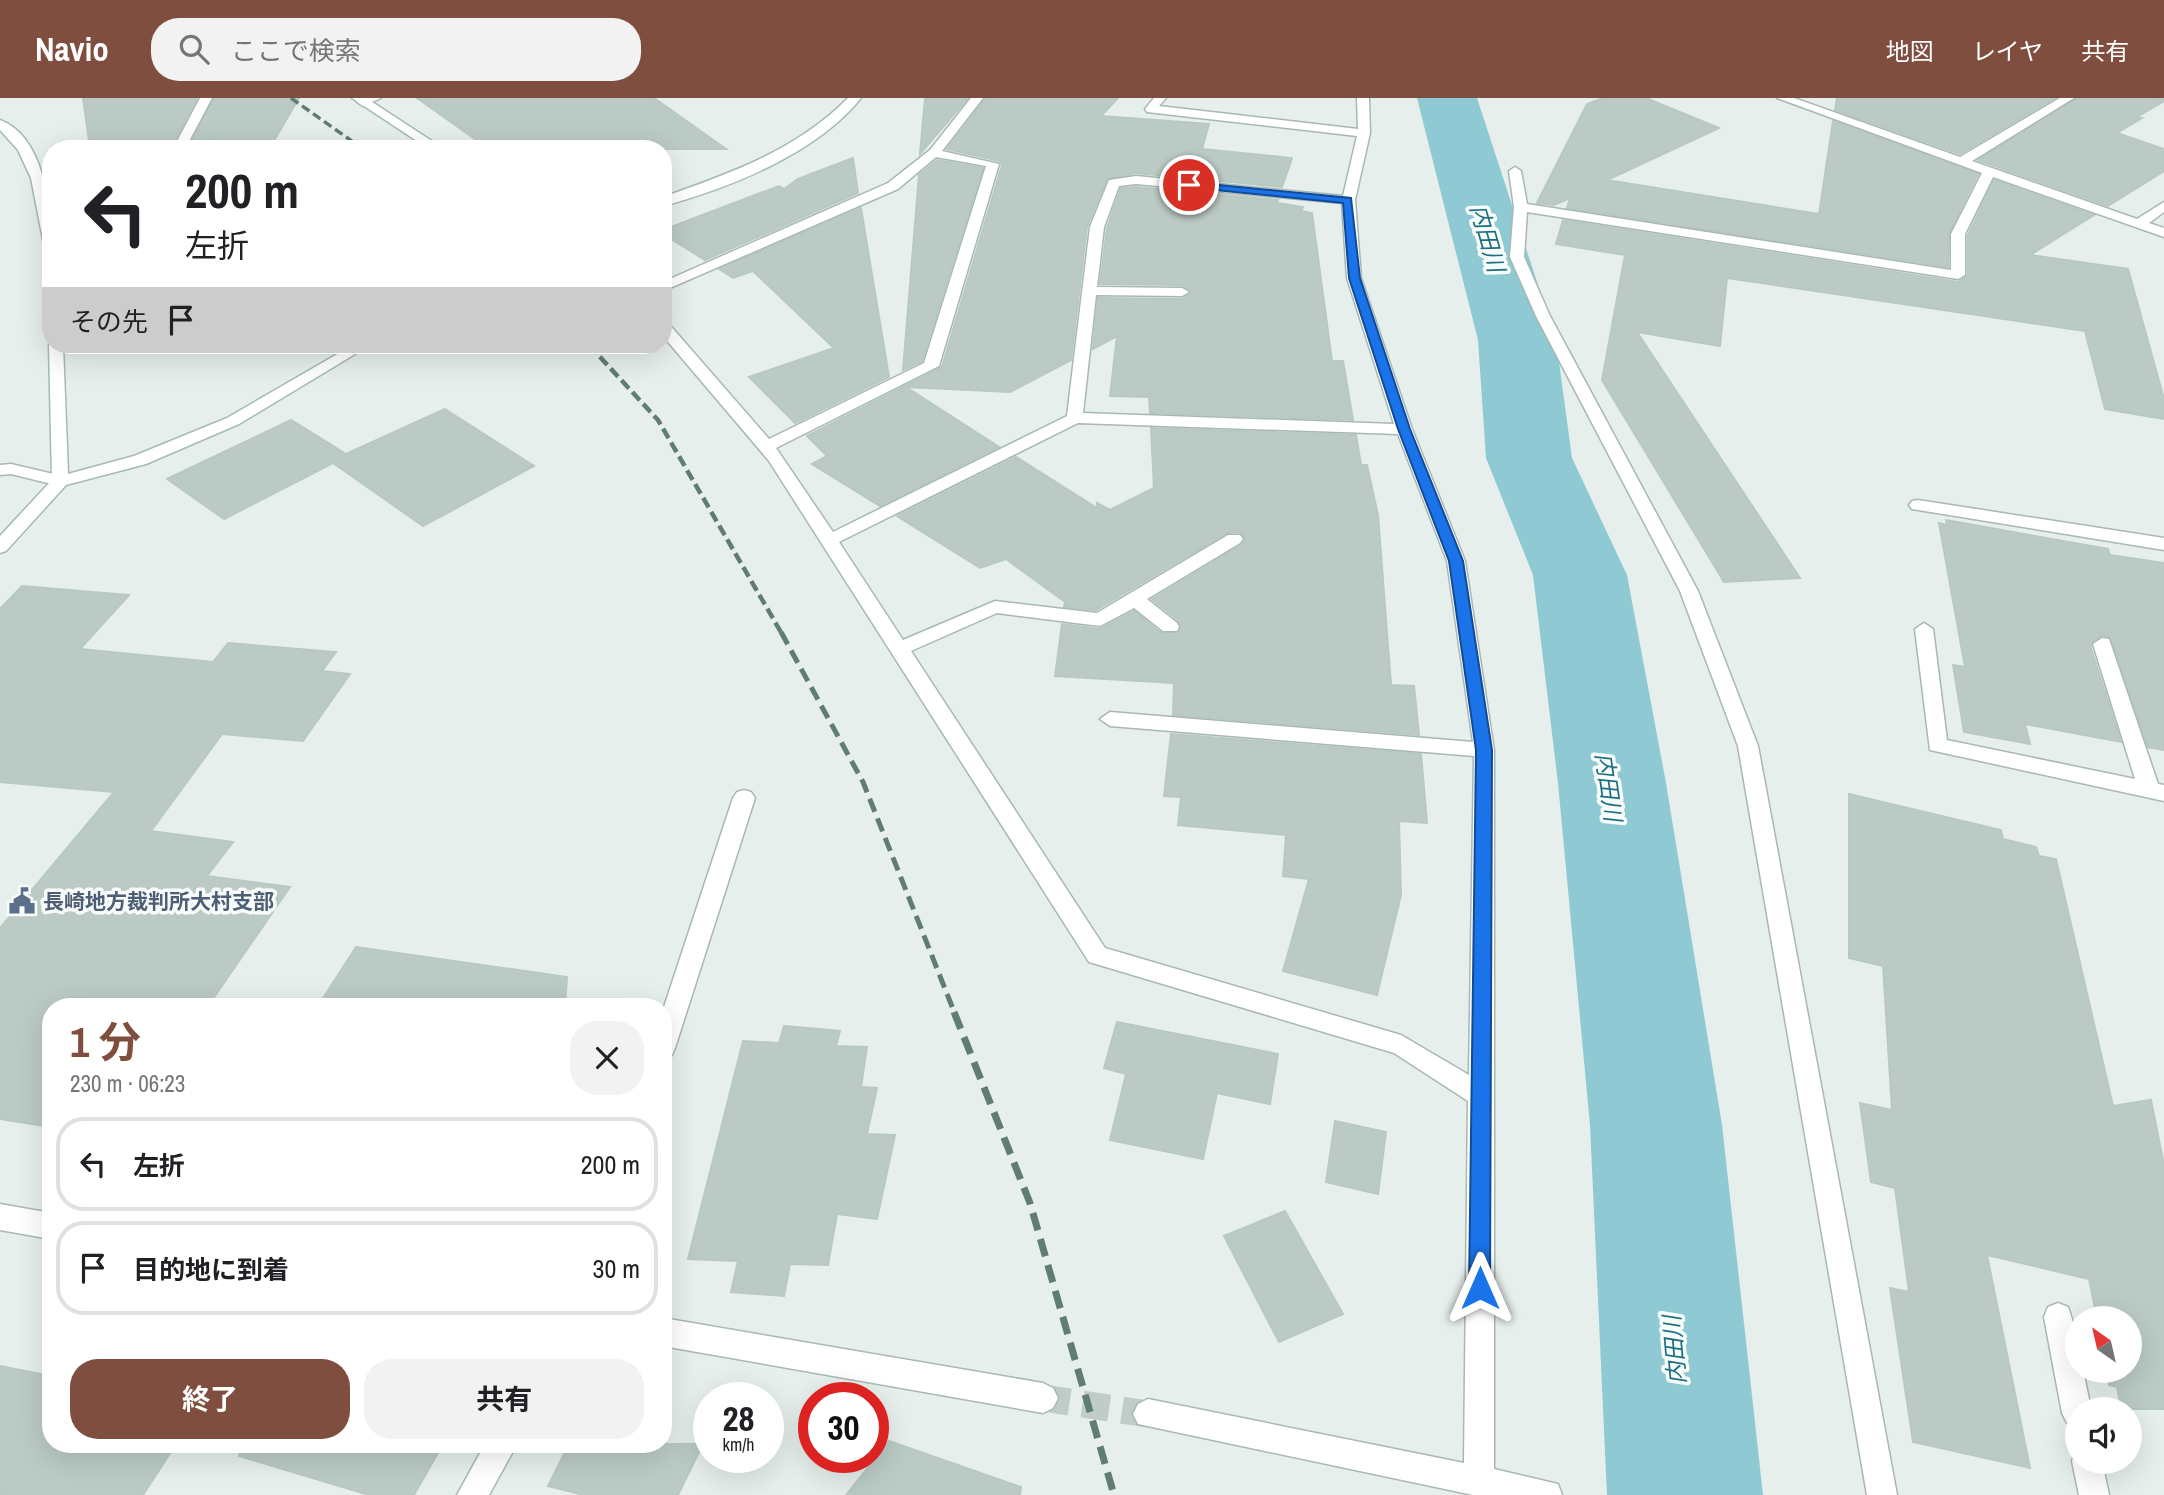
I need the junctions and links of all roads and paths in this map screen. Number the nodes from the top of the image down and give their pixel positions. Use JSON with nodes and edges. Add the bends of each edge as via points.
{"nodes":[{"id":1,"x":206,"y":98,"type":"edge"},
{"id":2,"x":855,"y":98,"type":"edge"},
{"id":3,"x":977,"y":98,"type":"edge"},
{"id":4,"x":1160,"y":98,"type":"edge"},
{"id":5,"x":1363,"y":98,"type":"edge"},
{"id":6,"x":1783,"y":98,"type":"edge"},
{"id":7,"x":2068,"y":98,"type":"edge"},
{"id":8,"x":365,"y":99,"type":"edge"},
{"id":9,"x":1804,"y":101,"type":"edge"},
{"id":10,"x":0,"y":124,"type":"edge"},
{"id":11,"x":1364,"y":133,"type":"junction"},
{"id":12,"x":184,"y":140,"type":"edge"},
{"id":13,"x":425,"y":140,"type":"edge"},
{"id":14,"x":934,"y":153,"type":"junction"},
{"id":15,"x":1962,"y":161,"type":"junction"},
{"id":16,"x":1516,"y":171,"type":"dead end"},
{"id":17,"x":1989,"y":171,"type":"junction"},
{"id":18,"x":672,"y":199,"type":"edge"},
{"id":19,"x":1348,"y":200,"type":"junction"},
{"id":20,"x":42,"y":204,"type":"edge"},
{"id":21,"x":1521,"y":206,"type":"junction"},
{"id":22,"x":2164,"y":206,"type":"edge"},
{"id":23,"x":2139,"y":224,"type":"junction"},
{"id":24,"x":2164,"y":233,"type":"edge"},
{"id":25,"x":672,"y":283,"type":"edge"},
{"id":26,"x":1088,"y":291,"type":"junction"},
{"id":27,"x":1182,"y":292,"type":"dead end"},
{"id":28,"x":672,"y":337,"type":"edge"},
{"id":29,"x":56,"y":354,"type":"edge"},
{"id":30,"x":348,"y":354,"type":"edge"},
{"id":31,"x":1075,"y":418,"type":"junction"},
{"id":32,"x":1404,"y":429,"type":"junction"},
{"id":33,"x":766,"y":447,"type":"junction"},
{"id":34,"x":0,"y":470,"type":"edge"},
{"id":35,"x":60,"y":481,"type":"junction"},
{"id":36,"x":1918,"y":505,"type":"dead end"},
{"id":37,"x":1234,"y":539,"type":"dead end"},
{"id":38,"x":830,"y":540,"type":"junction"},
{"id":39,"x":2164,"y":544,"type":"edge"},
{"id":40,"x":0,"y":547,"type":"edge"},
{"id":41,"x":1135,"y":599,"type":"junction"},
{"id":42,"x":1170,"y":627,"type":"dead end"},
{"id":43,"x":1924,"y":629,"type":"dead end"},
{"id":44,"x":2102,"y":644,"type":"dead end"},
{"id":45,"x":899,"y":649,"type":"junction"},
{"id":46,"x":1110,"y":719,"type":"dead end"},
{"id":47,"x":1484,"y":750,"type":"junction"},
{"id":48,"x":2156,"y":791,"type":"edge"},
{"id":49,"x":744,"y":798,"type":"dead end"},
{"id":50,"x":672,"y":1020,"type":"edge"},
{"id":51,"x":1481,"y":1096,"type":"junction"},
{"id":52,"x":0,"y":1217,"type":"edge"},
{"id":53,"x":42,"y":1224,"type":"edge"},
{"id":54,"x":2058,"y":1317,"type":"dead end"},
{"id":55,"x":672,"y":1334,"type":"edge"},
{"id":56,"x":2074,"y":1397,"type":"edge"},
{"id":57,"x":1043,"y":1398,"type":"tunnel mouth"},
{"id":58,"x":1148,"y":1414,"type":"tunnel mouth"},
{"id":59,"x":497,"y":1453,"type":"edge"},
{"id":60,"x":2090,"y":1474,"type":"edge"},
{"id":61,"x":1479,"y":1480,"type":"junction"},
{"id":62,"x":1537,"y":1493,"type":"edge"},
{"id":63,"x":472,"y":1495,"type":"edge"},
{"id":64,"x":1882,"y":1495,"type":"edge"},
{"id":65,"x":2094,"y":1495,"type":"edge"}],
"edges":[{"from":1,"to":12,"type":"street"},
{"from":2,"to":18,"type":"street","via":[[816,136],[751,169]]},
{"from":3,"to":14,"type":"street"},
{"from":4,"to":11,"type":"street","via":[[1151,109]]},
{"from":5,"to":11,"type":"street"},
{"from":6,"to":9,"type":"street"},
{"from":7,"to":15,"type":"street"},
{"from":8,"to":13,"type":"street"},
{"from":9,"to":15,"type":"street"},
{"from":10,"to":20,"type":"street","via":[[32,159]]},
{"from":11,"to":19,"type":"street"},
{"from":14,"to":25,"type":"street","via":[[893,186]]},
{"from":14,"to":33,"type":"street","via":[[993,164],[931,366]]},
{"from":15,"to":17,"type":"street"},
{"from":16,"to":21,"type":"street"},
{"from":17,"to":21,"type":"street","via":[[1958,234],[1958,275]]},
{"from":17,"to":23,"type":"street"},
{"from":19,"to":26,"type":"street","via":[[1136,180],[1114,183],[1097,227]]},
{"from":19,"to":32,"type":"street","via":[[1354,278]]},
{"from":21,"to":64,"type":"street","via":[[1517,257],[1543,316],[1689,591],[1748,746]]},
{"from":22,"to":23,"type":"street"},
{"from":23,"to":24,"type":"street"},
{"from":26,"to":27,"type":"street"},
{"from":26,"to":31,"type":"street"},
{"from":28,"to":33,"type":"street"},
{"from":29,"to":35,"type":"street"},
{"from":30,"to":35,"type":"street","via":[[233,421],[140,460]]},
{"from":31,"to":32,"type":"street"},
{"from":31,"to":38,"type":"street"},
{"from":32,"to":47,"type":"street","via":[[1456,561]]},
{"from":33,"to":38,"type":"street"},
{"from":34,"to":35,"type":"street"},
{"from":35,"to":40,"type":"street"},
{"from":36,"to":39,"type":"street"},
{"from":37,"to":41,"type":"street"},
{"from":38,"to":45,"type":"street"},
{"from":41,"to":42,"type":"street"},
{"from":41,"to":45,"type":"street","via":[[1100,620],[995,607]]},
{"from":43,"to":48,"type":"street","via":[[1937,745]]},
{"from":44,"to":48,"type":"street"},
{"from":45,"to":51,"type":"street","via":[[1097,955],[1401,1045]]},
{"from":46,"to":47,"type":"street"},
{"from":47,"to":51,"type":"street"},
{"from":49,"to":50,"type":"street"},
{"from":51,"to":61,"type":"street"},
{"from":52,"to":53,"type":"street"},
{"from":54,"to":56,"type":"street"},
{"from":55,"to":57,"type":"street"},
{"from":58,"to":61,"type":"street"},
{"from":59,"to":63,"type":"street"},
{"from":60,"to":65,"type":"street"},
{"from":61,"to":62,"type":"street"}]}
